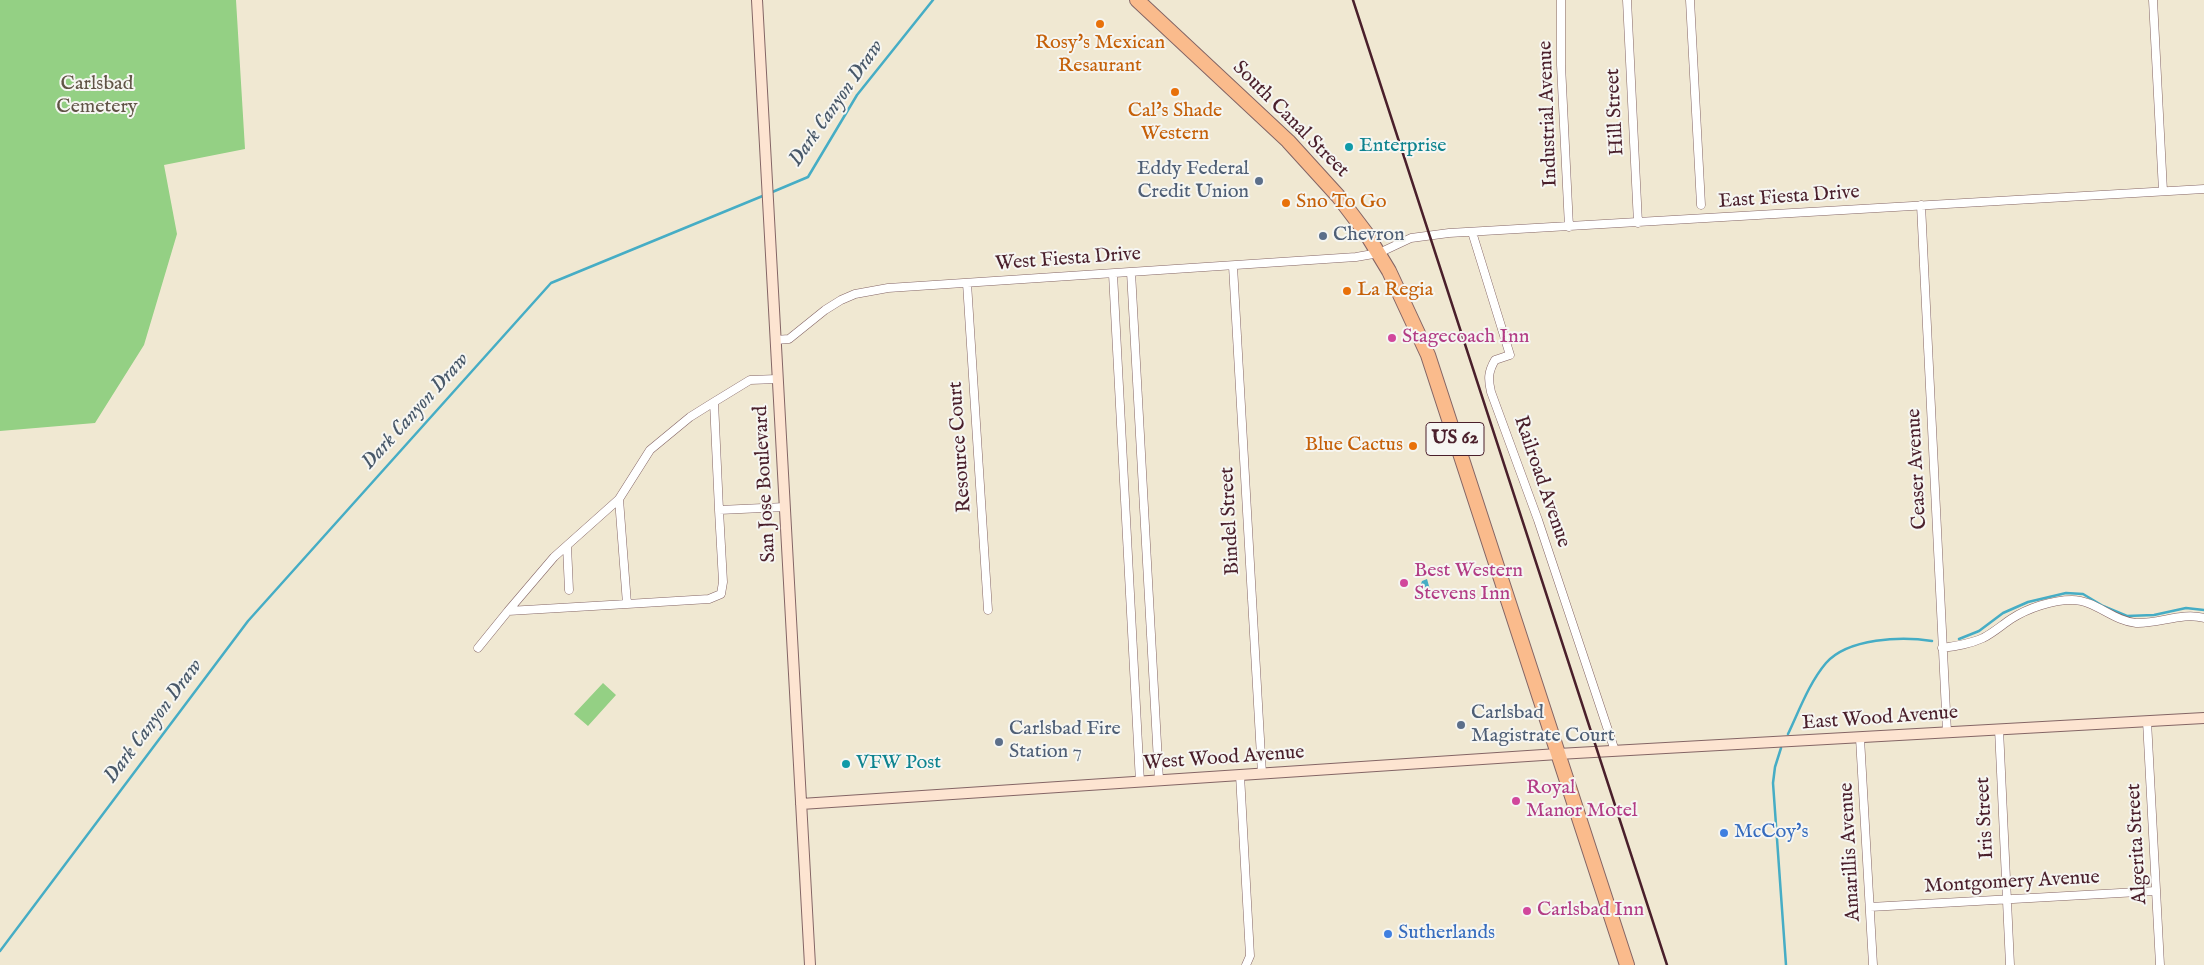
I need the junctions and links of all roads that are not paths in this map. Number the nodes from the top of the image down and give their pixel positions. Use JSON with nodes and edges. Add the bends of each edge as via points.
{"nodes":[{"id":1,"x":757,"y":0,"type":"edge"},
{"id":2,"x":1137,"y":0,"type":"edge"},
{"id":3,"x":1560,"y":0,"type":"edge"},
{"id":4,"x":1627,"y":0,"type":"edge"},
{"id":5,"x":1690,"y":0,"type":"edge"},
{"id":6,"x":2153,"y":0,"type":"edge"},
{"id":7,"x":2204,"y":189,"type":"edge"},
{"id":8,"x":2163,"y":191,"type":"junction"},
{"id":9,"x":1701,"y":205,"type":"dead end"},
{"id":10,"x":1921,"y":205,"type":"junction"},
{"id":11,"x":1638,"y":223,"type":"junction"},
{"id":12,"x":1569,"y":227,"type":"junction"},
{"id":13,"x":1472,"y":232,"type":"junction"},
{"id":14,"x":1378,"y":253,"type":"junction"},
{"id":15,"x":1233,"y":266,"type":"junction"},
{"id":16,"x":1131,"y":272,"type":"junction"},
{"id":17,"x":1113,"y":274,"type":"junction"},
{"id":18,"x":967,"y":283,"type":"junction"},
{"id":19,"x":775,"y":340,"type":"junction"},
{"id":20,"x":777,"y":379,"type":"junction"},
{"id":21,"x":714,"y":402,"type":"junction"},
{"id":22,"x":620,"y":499,"type":"junction"},
{"id":23,"x":785,"y":507,"type":"junction"},
{"id":24,"x":719,"y":510,"type":"junction"},
{"id":25,"x":566,"y":546,"type":"junction"},
{"id":26,"x":569,"y":590,"type":"dead end"},
{"id":27,"x":627,"y":604,"type":"junction"},
{"id":28,"x":988,"y":610,"type":"dead end"},
{"id":29,"x":508,"y":611,"type":"junction"},
{"id":30,"x":2204,"y":618,"type":"edge"},
{"id":31,"x":478,"y":648,"type":"dead end"},
{"id":32,"x":1942,"y":648,"type":"junction"},
{"id":33,"x":2204,"y":718,"type":"edge"},
{"id":34,"x":2147,"y":721,"type":"junction"},
{"id":35,"x":1999,"y":729,"type":"junction"},
{"id":36,"x":1947,"y":732,"type":"junction"},
{"id":37,"x":1860,"y":738,"type":"junction"},
{"id":38,"x":1615,"y":751,"type":"junction"},
{"id":39,"x":1558,"y":754,"type":"junction"},
{"id":40,"x":1262,"y":774,"type":"junction"},
{"id":41,"x":1240,"y":775,"type":"junction"},
{"id":42,"x":1159,"y":780,"type":"junction"},
{"id":43,"x":1140,"y":782,"type":"junction"},
{"id":44,"x":801,"y":804,"type":"junction"},
{"id":45,"x":2156,"y":891,"type":"junction"},
{"id":46,"x":2006,"y":898,"type":"junction"},
{"id":47,"x":1870,"y":907,"type":"junction"},
{"id":48,"x":810,"y":965,"type":"edge"},
{"id":49,"x":1246,"y":965,"type":"edge"},
{"id":50,"x":1627,"y":965,"type":"edge"},
{"id":51,"x":1873,"y":965,"type":"edge"},
{"id":52,"x":2010,"y":965,"type":"edge"},
{"id":53,"x":2160,"y":965,"type":"edge"}],
"edges":[{"from":1,"to":19,"type":"street","name":"San Jose Boulevard"},
{"from":2,"to":14,"type":"highway","name":"South Canal Street","number":"US 62","via":[[1310,163],[1354,216]]},
{"from":3,"to":12,"type":"street","name":"Industrial Avenue"},
{"from":4,"to":11,"type":"street","name":"Hill Street"},
{"from":5,"to":9,"type":"street"},
{"from":6,"to":8,"type":"street"},
{"from":7,"to":8,"type":"street","name":"East Fiesta Drive"},
{"from":8,"to":10,"type":"street","name":"East Fiesta Drive"},
{"from":10,"to":11,"type":"street","name":"East Fiesta Drive"},
{"from":10,"to":32,"type":"street","name":"Ceaser Avenue"},
{"from":11,"to":12,"type":"street","name":"East Fiesta Drive"},
{"from":12,"to":13,"type":"street","name":"East Fiesta Drive"},
{"from":13,"to":14,"type":"street","name":"East Fiesta Drive","via":[[1411,238]]},
{"from":13,"to":38,"type":"street","name":"Railroad Avenue","via":[[1510,354],[1495,360],[1489,371],[1491,392],[1538,520]]},
{"from":14,"to":15,"type":"street","name":"West Fiesta Drive"},
{"from":14,"to":39,"type":"highway","name":"South Canal Street","number":"US 62","via":[[1428,355]]},
{"from":15,"to":16,"type":"street","name":"West Fiesta Drive"},
{"from":15,"to":40,"type":"street","name":"Bindel Street"},
{"from":16,"to":17,"type":"street","name":"West Fiesta Drive"},
{"from":16,"to":42,"type":"street"},
{"from":17,"to":18,"type":"street","name":"West Fiesta Drive"},
{"from":17,"to":43,"type":"street"},
{"from":18,"to":19,"type":"street","name":"West Fiesta Drive","via":[[888,288],[855,294],[825,310],[789,339]]},
{"from":18,"to":28,"type":"street","name":"Resource Court"},
{"from":19,"to":20,"type":"street","name":"San Jose Boulevard"},
{"from":20,"to":21,"type":"street","via":[[750,380]]},
{"from":20,"to":23,"type":"street","name":"San Jose Boulevard"},
{"from":21,"to":22,"type":"street","via":[[650,450]]},
{"from":21,"to":24,"type":"street"},
{"from":22,"to":25,"type":"street"},
{"from":22,"to":27,"type":"street"},
{"from":23,"to":24,"type":"street"},
{"from":23,"to":44,"type":"street","name":"San Jose Boulevard"},
{"from":24,"to":27,"type":"street","via":[[723,582],[720,594],[710,599]]},
{"from":25,"to":26,"type":"street"},
{"from":25,"to":29,"type":"street"},
{"from":27,"to":29,"type":"street"},
{"from":29,"to":31,"type":"street"},
{"from":30,"to":32,"type":"street","via":[[2133,622],[2115,618],[2082,602],[2065,601],[2024,612],[1982,638]]},
{"from":32,"to":36,"type":"street","name":"Ceaser Avenue"},
{"from":33,"to":34,"type":"street","name":"East Wood Avenue"},
{"from":34,"to":35,"type":"street","name":"East Wood Avenue"},
{"from":34,"to":45,"type":"street","name":"Algerita Street"},
{"from":35,"to":36,"type":"street","name":"East Wood Avenue"},
{"from":35,"to":46,"type":"street","name":"Iris Street"},
{"from":36,"to":37,"type":"street","name":"East Wood Avenue"},
{"from":37,"to":38,"type":"street","name":"East Wood Avenue"},
{"from":37,"to":47,"type":"street","name":"Amarillis Avenue"},
{"from":38,"to":39,"type":"street","name":"East Wood Avenue"},
{"from":39,"to":40,"type":"street","name":"West Wood Avenue"},
{"from":39,"to":50,"type":"highway","name":"South Canal Street","number":"US 62"},
{"from":40,"to":41,"type":"street","name":"West Wood Avenue"},
{"from":41,"to":42,"type":"street","name":"West Wood Avenue"},
{"from":41,"to":49,"type":"street","via":[[1250,956]]},
{"from":42,"to":43,"type":"street","name":"West Wood Avenue"},
{"from":43,"to":44,"type":"street","name":"West Wood Avenue"},
{"from":44,"to":48,"type":"street","name":"San Jose Boulevard"},
{"from":45,"to":46,"type":"street","name":"Montgomery Avenue"},
{"from":45,"to":53,"type":"street","name":"Algerita Street"},
{"from":46,"to":47,"type":"street","name":"Montgomery Avenue"},
{"from":46,"to":52,"type":"street","name":"Iris Street"},
{"from":47,"to":51,"type":"street","name":"Amarillis Avenue"}]}
